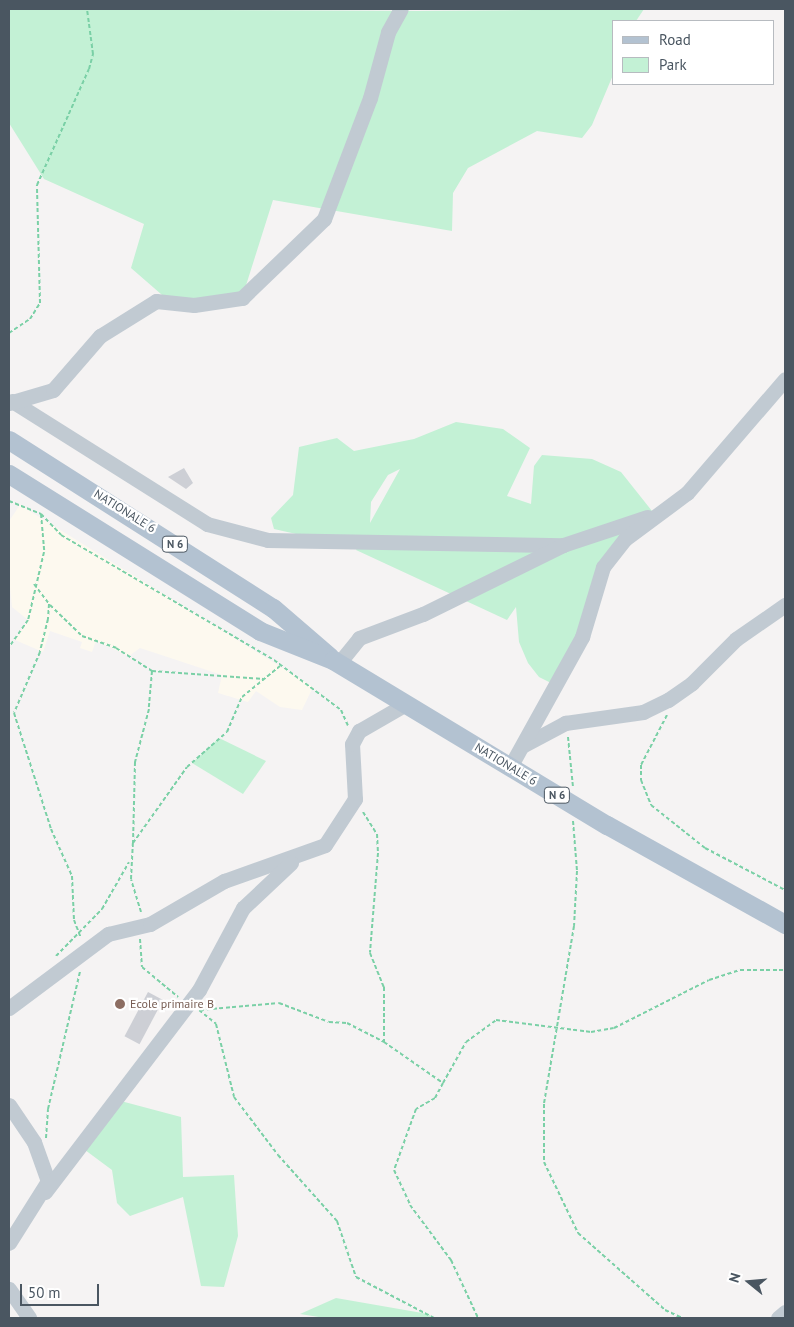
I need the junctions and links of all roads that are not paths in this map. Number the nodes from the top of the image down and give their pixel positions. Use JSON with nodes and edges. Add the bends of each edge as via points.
{"nodes":[{"id":1,"x":402,"y":9,"type":"edge"},
{"id":2,"x":785,"y":379,"type":"edge"},
{"id":3,"x":11,"y":402,"type":"edge"},
{"id":4,"x":9,"y":440,"type":"edge"},
{"id":5,"x":9,"y":474,"type":"edge"},
{"id":6,"x":653,"y":515,"type":"junction"},
{"id":7,"x":563,"y":546,"type":"junction"},
{"id":8,"x":785,"y":605,"type":"edge"},
{"id":9,"x":336,"y":662,"type":"junction"},
{"id":10,"x":406,"y":704,"type":"junction"},
{"id":11,"x":524,"y":746,"type":"junction"},
{"id":12,"x":510,"y":767,"type":"junction"},
{"id":13,"x":300,"y":856,"type":"junction"},
{"id":14,"x":785,"y":924,"type":"edge"},
{"id":15,"x":9,"y":1008,"type":"edge"},
{"id":16,"x":9,"y":1105,"type":"edge"},
{"id":17,"x":45,"y":1192,"type":"junction"},
{"id":18,"x":9,"y":1243,"type":"edge"},
{"id":19,"x":9,"y":1289,"type":"edge"},
{"id":20,"x":785,"y":1312,"type":"edge"},
{"id":21,"x":29,"y":1318,"type":"edge"},
{"id":22,"x":778,"y":1318,"type":"edge"}],
"edges":[{"from":1,"to":3,"type":"street","via":[[388,32],[370,98],[324,219],[242,298],[194,306],[156,301],[100,336],[53,390]]},
{"from":2,"to":6,"type":"street","via":[[687,493]]},
{"from":3,"to":7,"type":"street","via":[[206,524],[268,540]]},
{"from":4,"to":9,"type":"main road","name":"NATIONALE 6","number":"N 6","via":[[274,608]]},
{"from":5,"to":9,"type":"main road","name":"NATIONALE 6","number":"N 6","via":[[260,631]]},
{"from":6,"to":7,"type":"street"},
{"from":6,"to":11,"type":"street","via":[[625,539],[603,568],[582,637]]},
{"from":7,"to":9,"type":"street","via":[[423,614],[359,638]]},
{"from":8,"to":11,"type":"street","via":[[736,639],[679,692],[643,712],[565,724]]},
{"from":9,"to":10,"type":"main road","name":"NATIONALE 6","number":"N 6"},
{"from":10,"to":12,"type":"main road","name":"NATIONALE 6","number":"N 6"},
{"from":10,"to":13,"type":"street","via":[[370,722],[352,744],[355,799],[325,845]]},
{"from":11,"to":12,"type":"street"},
{"from":12,"to":14,"type":"main road","name":"NATIONALE 6","number":"N 6"},
{"from":13,"to":15,"type":"street","via":[[224,881],[141,926],[108,934]]},
{"from":13,"to":17,"type":"street","via":[[243,908],[193,1007]]},
{"from":16,"to":17,"type":"street","via":[[47,1168]]},
{"from":17,"to":18,"type":"street"},
{"from":19,"to":21,"type":"street"},
{"from":20,"to":22,"type":"street"}]}
